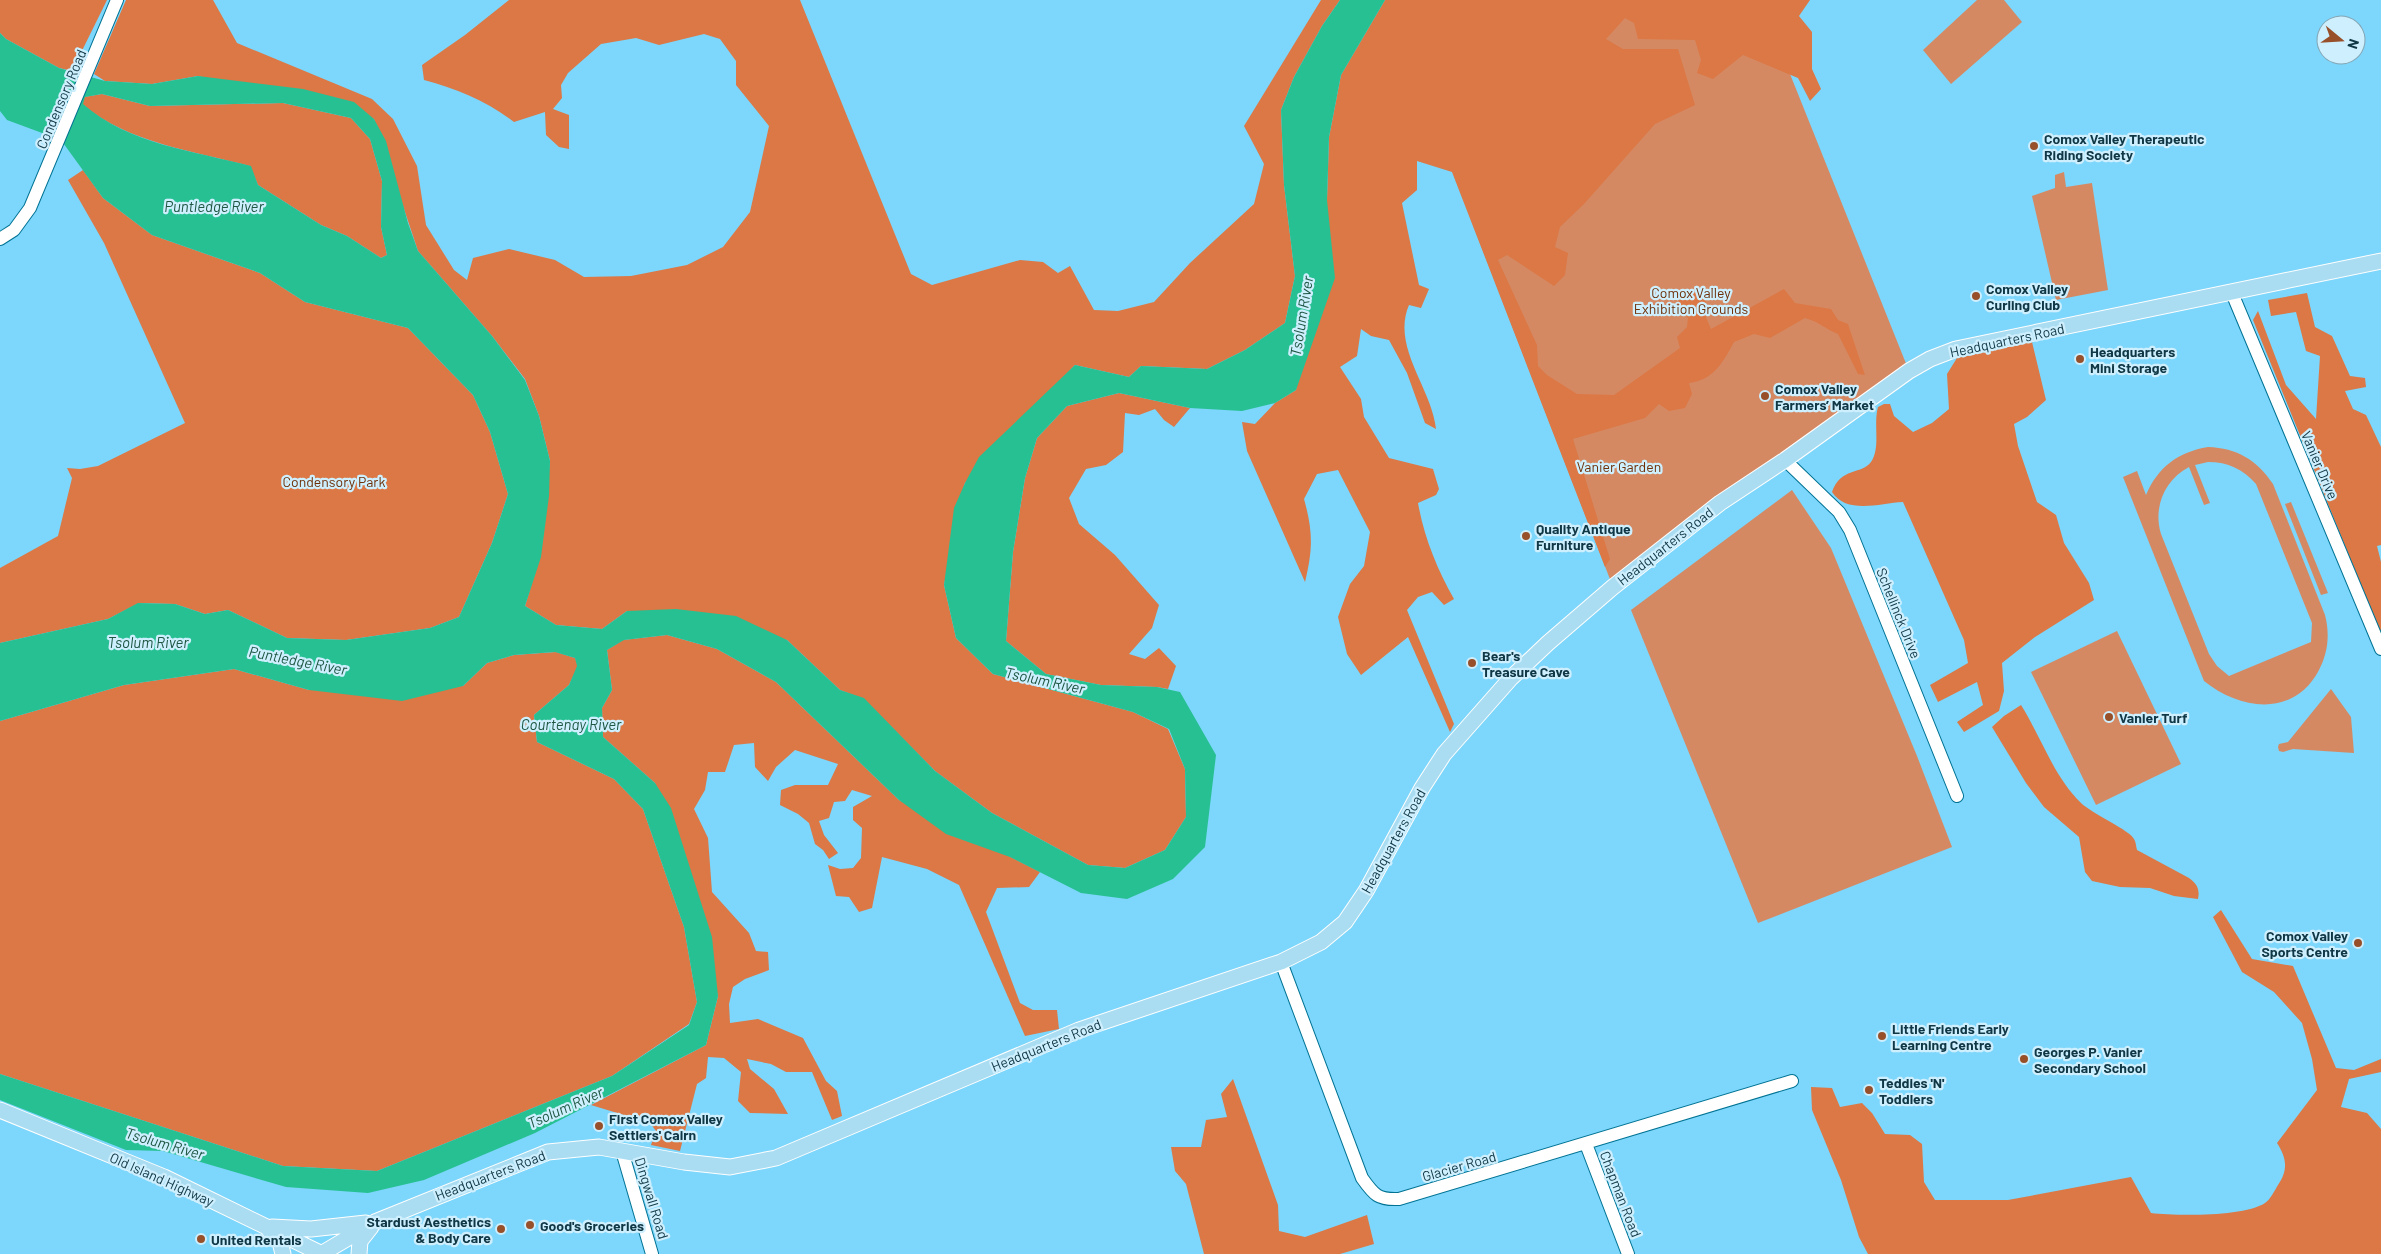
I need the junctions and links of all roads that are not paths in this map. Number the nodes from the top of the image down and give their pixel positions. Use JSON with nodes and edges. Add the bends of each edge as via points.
{"nodes":[{"id":1,"x":118,"y":0,"type":"edge"},
{"id":2,"x":0,"y":239,"type":"edge"},
{"id":3,"x":2381,"y":261,"type":"edge"},
{"id":4,"x":2232,"y":293,"type":"junction"},
{"id":5,"x":1785,"y":460,"type":"junction"},
{"id":6,"x":2381,"y":649,"type":"edge"},
{"id":7,"x":1957,"y":796,"type":"dead end"},
{"id":8,"x":1281,"y":962,"type":"junction"},
{"id":9,"x":1792,"y":1081,"type":"dead end"},
{"id":10,"x":0,"y":1110,"type":"edge"},
{"id":11,"x":1586,"y":1144,"type":"junction"},
{"id":12,"x":622,"y":1151,"type":"junction"},
{"id":13,"x":375,"y":1222,"type":"junction"},
{"id":14,"x":267,"y":1227,"type":"junction"},
{"id":15,"x":283,"y":1254,"type":"edge"},
{"id":16,"x":321,"y":1254,"type":"edge"},
{"id":17,"x":359,"y":1254,"type":"edge"},
{"id":18,"x":652,"y":1254,"type":"edge"},
{"id":19,"x":1628,"y":1254,"type":"edge"}],
"edges":[{"from":1,"to":2,"type":"street","name":"Condensory Road","via":[[30,208],[18,225]]},
{"from":3,"to":4,"type":"main road","name":"Headquarters Road"},
{"from":4,"to":5,"type":"main road","name":"Headquarters Road","via":[[1956,349],[1930,359]]},
{"from":4,"to":6,"type":"street","name":"Vanier Drive"},
{"from":5,"to":7,"type":"street","name":"Schellinck Drive","via":[[1839,512],[1850,530]]},
{"from":5,"to":8,"type":"main road","name":"Headquarters Road","via":[[1720,503],[1613,587],[1511,678],[1444,754],[1345,922],[1321,942]]},
{"from":8,"to":11,"type":"street","name":"Glacier Road","via":[[1362,1178],[1372,1192],[1384,1200],[1399,1199]]},
{"from":8,"to":12,"type":"main road","name":"Headquarters Road","via":[[1079,1030],[776,1158],[730,1167]]},
{"from":9,"to":11,"type":"street","name":"Glacier Road"},
{"from":10,"to":14,"type":"main road","name":"Old Island Highway","via":[[164,1177]]},
{"from":11,"to":19,"type":"street","name":"Chapman Road"},
{"from":12,"to":13,"type":"main road","name":"Headquarters Road","via":[[586,1148],[548,1152]]},
{"from":12,"to":18,"type":"street","name":"Dingwall Road"},
{"from":13,"to":14,"type":"main road","via":[[319,1229]]},
{"from":13,"to":16,"type":"main road","name":"Headquarters Road"},
{"from":13,"to":17,"type":"main road","via":[[360,1241]]},
{"from":14,"to":15,"type":"main road","via":[[280,1242]]},
{"from":14,"to":16,"type":"main road","name":"Old Island Highway"}]}
